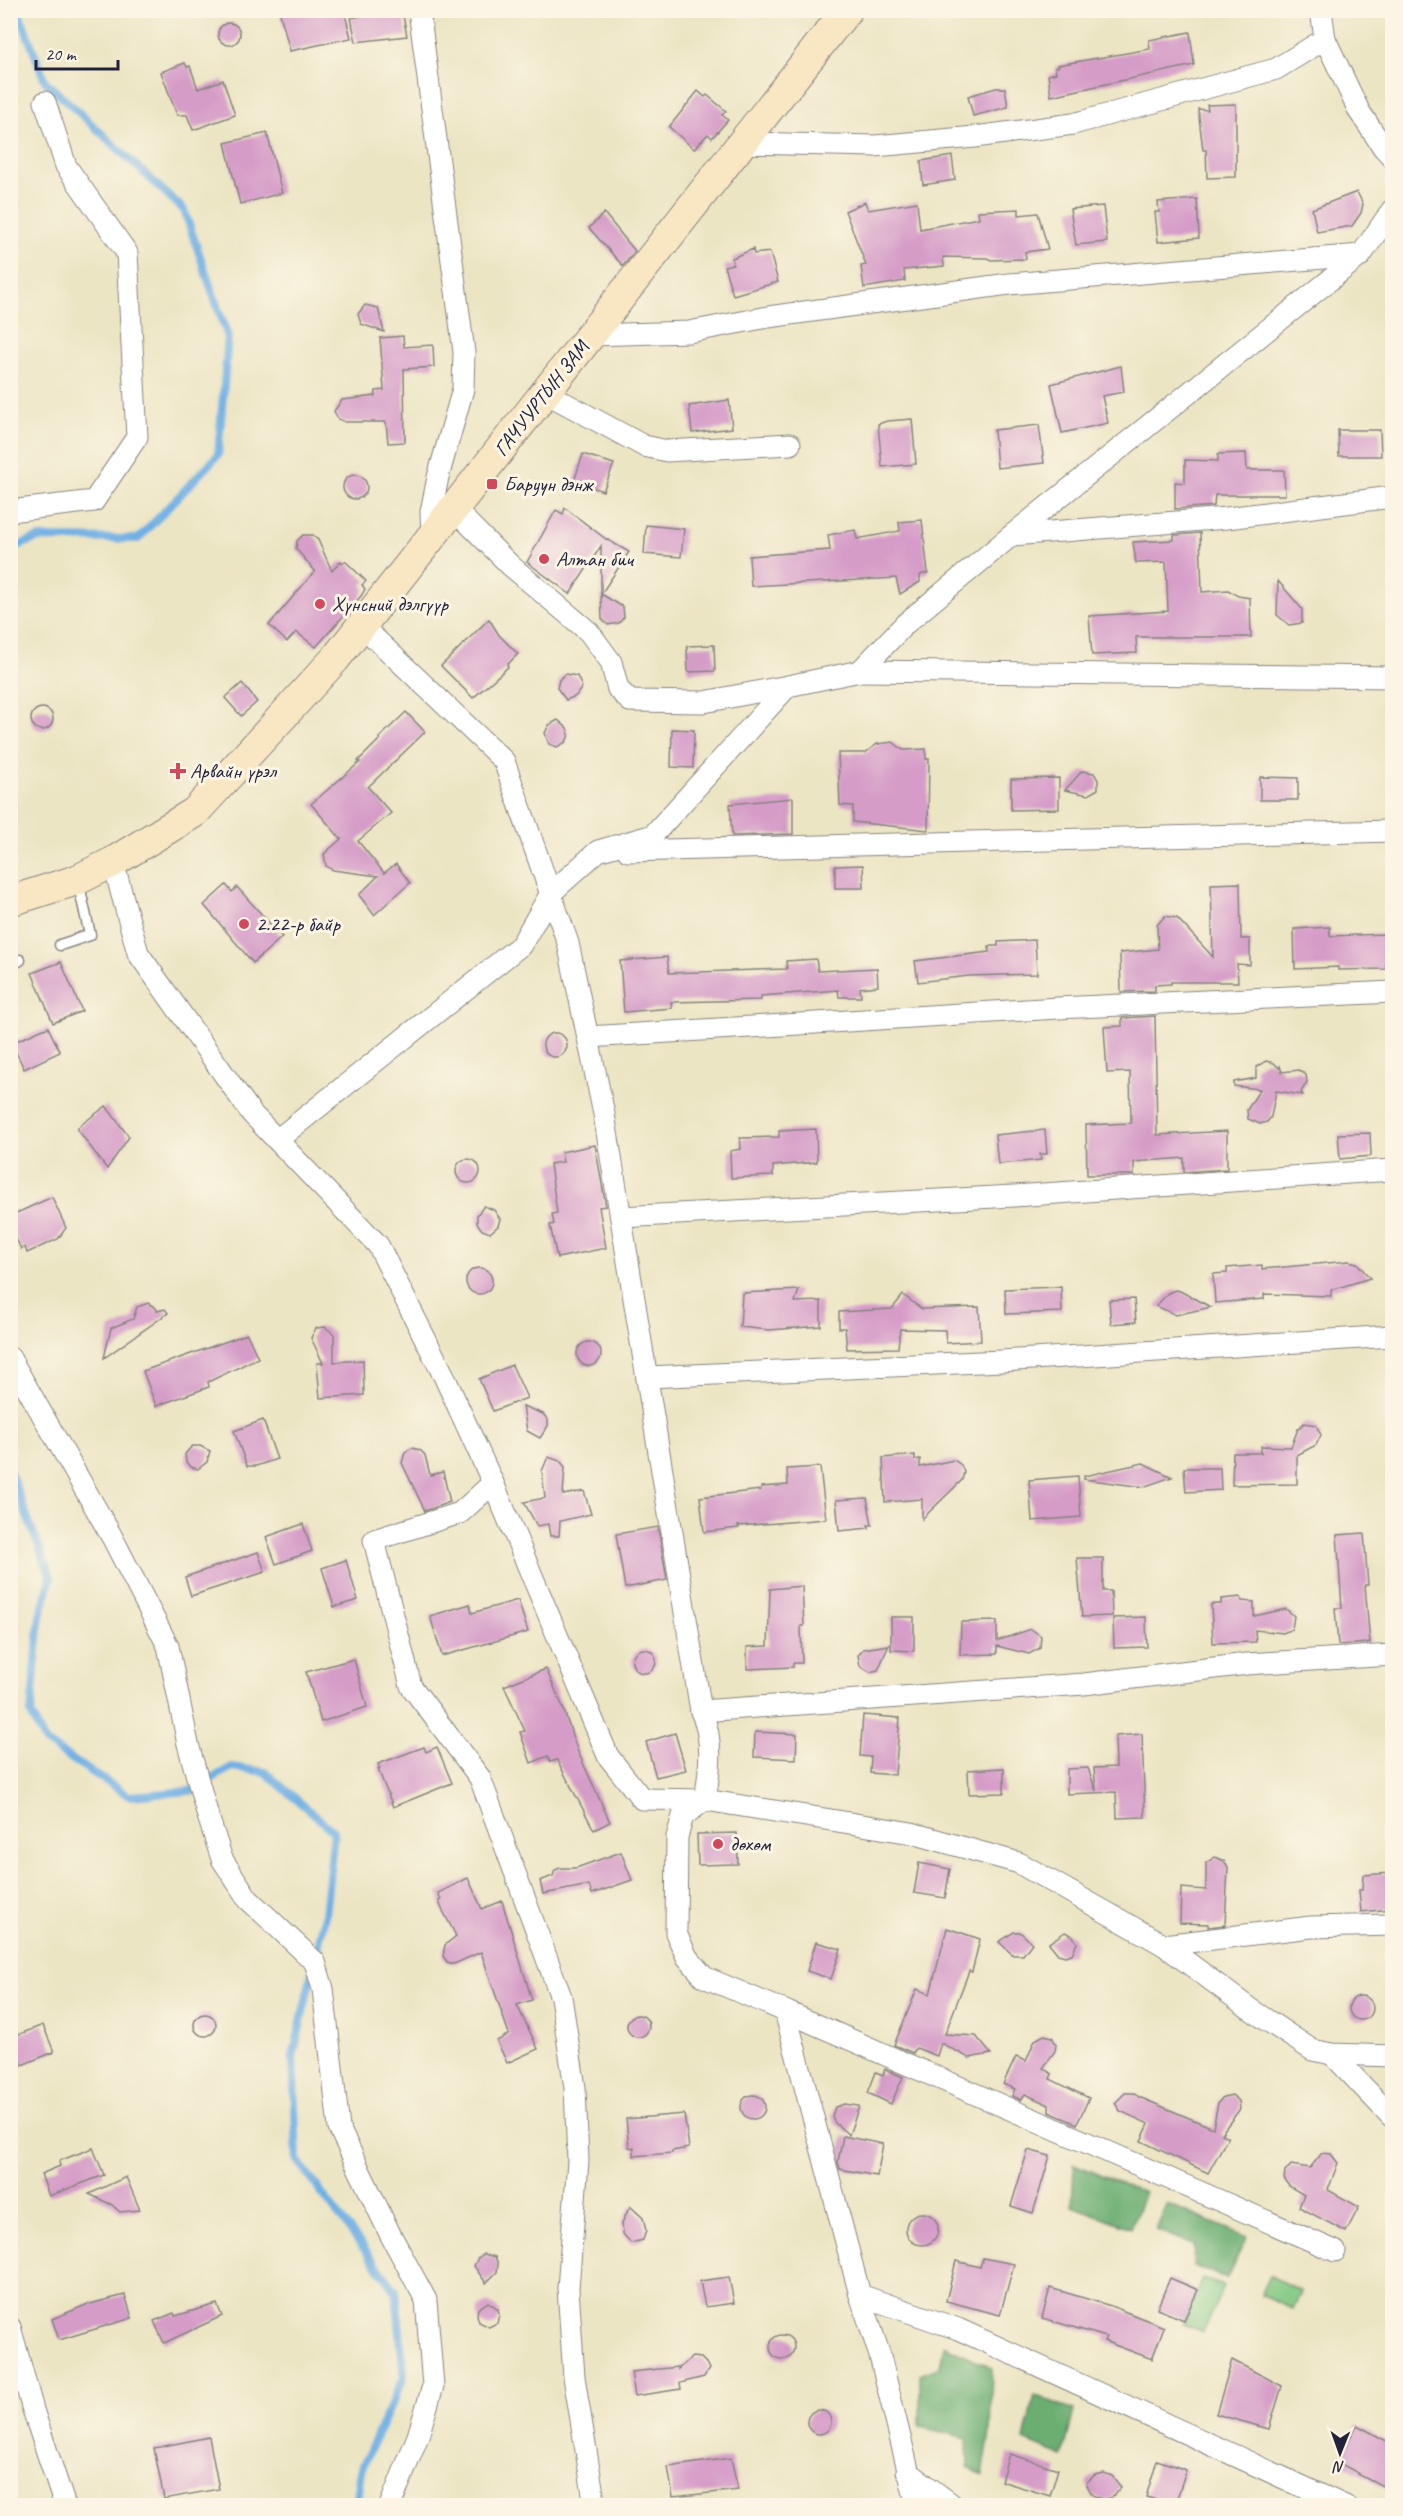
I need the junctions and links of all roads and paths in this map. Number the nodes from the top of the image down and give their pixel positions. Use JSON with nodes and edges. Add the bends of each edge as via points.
{"nodes":[{"id":1,"x":419,"y":10,"type":"edge"},
{"id":2,"x":847,"y":10,"type":"edge"},
{"id":3,"x":1321,"y":10,"type":"edge"},
{"id":4,"x":1324,"y":39,"type":"junction"},
{"id":5,"x":45,"y":102,"type":"dead end"},
{"id":6,"x":743,"y":143,"type":"junction"},
{"id":7,"x":1392,"y":157,"type":"edge"},
{"id":8,"x":1392,"y":210,"type":"edge"},
{"id":9,"x":1361,"y":255,"type":"junction"},
{"id":10,"x":592,"y":335,"type":"junction"},
{"id":11,"x":546,"y":393,"type":"junction"},
{"id":12,"x":790,"y":444,"type":"dead end"},
{"id":13,"x":1392,"y":497,"type":"edge"},
{"id":14,"x":454,"y":509,"type":"junction"},
{"id":15,"x":10,"y":511,"type":"edge"},
{"id":16,"x":1012,"y":535,"type":"junction"},
{"id":17,"x":432,"y":537,"type":"junction"},
{"id":18,"x":362,"y":626,"type":"junction"},
{"id":19,"x":860,"y":671,"type":"junction"},
{"id":20,"x":1392,"y":677,"type":"edge"},
{"id":21,"x":788,"y":687,"type":"junction"},
{"id":22,"x":1392,"y":831,"type":"edge"},
{"id":23,"x":598,"y":851,"type":"junction"},
{"id":24,"x":113,"y":862,"type":"junction"},
{"id":25,"x":77,"y":880,"type":"junction"},
{"id":26,"x":551,"y":893,"type":"junction"},
{"id":27,"x":10,"y":901,"type":"edge"},
{"id":28,"x":60,"y":945,"type":"dead end"},
{"id":29,"x":1392,"y":993,"type":"edge"},
{"id":30,"x":588,"y":1037,"type":"junction"},
{"id":31,"x":277,"y":1140,"type":"junction"},
{"id":32,"x":1392,"y":1170,"type":"edge"},
{"id":33,"x":621,"y":1217,"type":"junction"},
{"id":34,"x":1392,"y":1336,"type":"edge"},
{"id":35,"x":10,"y":1358,"type":"edge"},
{"id":36,"x":647,"y":1377,"type":"junction"},
{"id":37,"x":493,"y":1483,"type":"junction"},
{"id":38,"x":1392,"y":1655,"type":"edge"},
{"id":39,"x":701,"y":1711,"type":"junction"},
{"id":40,"x":705,"y":1800,"type":"junction"},
{"id":41,"x":1392,"y":1925,"type":"edge"},
{"id":42,"x":1164,"y":1946,"type":"junction"},
{"id":43,"x":785,"y":2011,"type":"junction"},
{"id":44,"x":1332,"y":2054,"type":"junction"},
{"id":45,"x":1392,"y":2056,"type":"edge"},
{"id":46,"x":1392,"y":2117,"type":"edge"},
{"id":47,"x":1335,"y":2251,"type":"dead end"},
{"id":48,"x":860,"y":2295,"type":"junction"},
{"id":49,"x":10,"y":2327,"type":"edge"},
{"id":50,"x":907,"y":2470,"type":"junction"},
{"id":51,"x":64,"y":2505,"type":"edge"},
{"id":52,"x":390,"y":2505,"type":"edge"},
{"id":53,"x":595,"y":2505,"type":"edge"},
{"id":54,"x":917,"y":2505,"type":"edge"},
{"id":55,"x":954,"y":2505,"type":"edge"},
{"id":56,"x":1345,"y":2505,"type":"edge"}],
"edges":[{"from":1,"to":17,"type":"street","via":[[464,352],[463,388],[431,512]]},
{"from":2,"to":6,"type":"main road","name":"ГАЧУУРТЫН ЗАМ"},
{"from":3,"to":4,"type":"street"},
{"from":4,"to":6,"type":"street","via":[[1276,69],[1072,124],[875,146]]},
{"from":4,"to":7,"type":"street","via":[[1359,111]]},
{"from":5,"to":15,"type":"street","via":[[66,166],[127,253],[137,437],[94,501]]},
{"from":6,"to":10,"type":"main road","name":"ГАЧУУРТЫН ЗАМ"},
{"from":8,"to":9,"type":"street"},
{"from":9,"to":10,"type":"street","via":[[1009,284],[768,317],[688,332]]},
{"from":9,"to":16,"type":"street"},
{"from":10,"to":11,"type":"main road","name":"ГАЧУУРТЫН ЗАМ"},
{"from":11,"to":12,"type":"street","via":[[644,446],[667,451]]},
{"from":11,"to":14,"type":"main road","name":"ГАЧУУРТЫН ЗАМ"},
{"from":13,"to":16,"type":"street","via":[[1227,518]]},
{"from":14,"to":17,"type":"main road","name":"ГАЧУУРТЫН ЗАМ"},
{"from":14,"to":21,"type":"street","via":[[511,566],[589,632],[611,662],[618,689],[630,700],[704,702]]},
{"from":16,"to":19,"type":"street","via":[[905,624]]},
{"from":17,"to":18,"type":"main road","name":"ГАЧУУРТЫН ЗАМ"},
{"from":18,"to":24,"type":"main road","name":"ГАЧУУРТЫН ЗАМ","via":[[195,812]]},
{"from":18,"to":26,"type":"street","via":[[504,761]]},
{"from":19,"to":20,"type":"street"},
{"from":19,"to":21,"type":"street"},
{"from":21,"to":23,"type":"street","via":[[653,835]]},
{"from":22,"to":23,"type":"street"},
{"from":23,"to":26,"type":"street"},
{"from":24,"to":25,"type":"main road","name":"ГАЧУУРТЫН ЗАМ"},
{"from":24,"to":31,"type":"street","via":[[138,953],[252,1114]]},
{"from":25,"to":27,"type":"main road","name":"ГАЧУУРТЫН ЗАМ"},
{"from":25,"to":28,"type":"lane","via":[[90,935]]},
{"from":26,"to":30,"type":"street","via":[[568,943]]},
{"from":26,"to":31,"type":"street","via":[[521,945]]},
{"from":29,"to":30,"type":"street","via":[[1058,1008]]},
{"from":30,"to":33,"type":"street"},
{"from":31,"to":37,"type":"street","via":[[378,1245]]},
{"from":32,"to":33,"type":"street"},
{"from":33,"to":36,"type":"street"},
{"from":34,"to":36,"type":"street","via":[[1002,1361]]},
{"from":35,"to":52,"type":"street","via":[[112,1537],[168,1646],[188,1744],[222,1859],[248,1899],[315,1962],[323,1989],[339,2128],[426,2300],[433,2386]]},
{"from":36,"to":39,"type":"street"},
{"from":37,"to":40,"type":"street","via":[[608,1756],[642,1799]]},
{"from":37,"to":53,"type":"street","via":[[460,1513],[374,1540],[411,1686],[480,1778],[561,1997],[575,2088],[578,2161],[568,2288],[574,2377]]},
{"from":38,"to":39,"type":"street","via":[[1247,1664],[1084,1684]]},
{"from":39,"to":40,"type":"street","via":[[707,1724],[711,1762]]},
{"from":40,"to":42,"type":"street","via":[[912,1833],[1019,1863]]},
{"from":40,"to":43,"type":"street","via":[[683,1816],[677,1837],[676,1933],[687,1957],[704,1977]]},
{"from":41,"to":42,"type":"street","via":[[1311,1927]]},
{"from":42,"to":44,"type":"street","via":[[1312,2050]]},
{"from":43,"to":47,"type":"street"},
{"from":43,"to":48,"type":"street"},
{"from":44,"to":45,"type":"street"},
{"from":44,"to":46,"type":"street"},
{"from":48,"to":50,"type":"street","via":[[880,2356]]},
{"from":48,"to":56,"type":"street","via":[[958,2329]]},
{"from":49,"to":51,"type":"street"},
{"from":50,"to":54,"type":"street"},
{"from":50,"to":55,"type":"street"}]}
